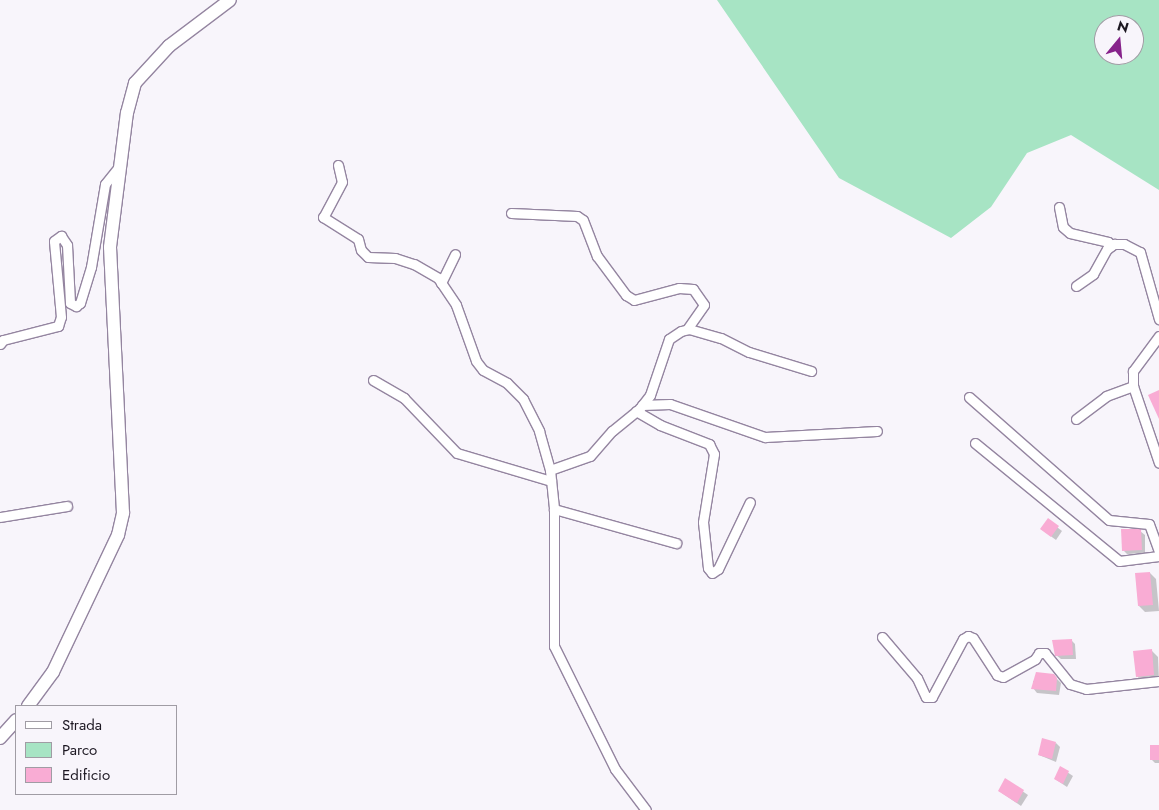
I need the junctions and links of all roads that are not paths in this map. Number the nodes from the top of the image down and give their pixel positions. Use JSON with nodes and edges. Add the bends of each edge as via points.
{"nodes":[{"id":1,"x":230,"y":0,"type":"edge"},
{"id":2,"x":122,"y":163,"type":"junction"},
{"id":3,"x":338,"y":165,"type":"dead end"},
{"id":4,"x":1059,"y":206,"type":"dead end"},
{"id":5,"x":511,"y":213,"type":"dead end"},
{"id":6,"x":1111,"y":246,"type":"junction"},
{"id":7,"x":455,"y":254,"type":"dead end"},
{"id":8,"x":442,"y":283,"type":"junction"},
{"id":9,"x":1076,"y":286,"type":"dead end"},
{"id":10,"x":1159,"y":319,"type":"edge"},
{"id":11,"x":687,"y":329,"type":"junction"},
{"id":12,"x":1159,"y":336,"type":"edge"},
{"id":13,"x":1,"y":341,"type":"edge"},
{"id":14,"x":812,"y":371,"type":"dead end"},
{"id":15,"x":373,"y":380,"type":"dead end"},
{"id":16,"x":1133,"y":386,"type":"junction"},
{"id":17,"x":969,"y":398,"type":"dead end"},
{"id":18,"x":639,"y":408,"type":"junction"},
{"id":19,"x":1076,"y":419,"type":"dead end"},
{"id":20,"x":877,"y":431,"type":"dead end"},
{"id":21,"x":975,"y":443,"type":"dead end"},
{"id":22,"x":1159,"y":463,"type":"edge"},
{"id":23,"x":550,"y":470,"type":"junction"},
{"id":24,"x":551,"y":481,"type":"junction"},
{"id":25,"x":750,"y":502,"type":"dead end"},
{"id":26,"x":67,"y":506,"type":"dead end"},
{"id":27,"x":554,"y":508,"type":"junction"},
{"id":28,"x":0,"y":517,"type":"edge"},
{"id":29,"x":676,"y":542,"type":"dead end"},
{"id":30,"x":1159,"y":554,"type":"edge"},
{"id":31,"x":882,"y":636,"type":"dead end"},
{"id":32,"x":1159,"y":681,"type":"edge"},
{"id":33,"x":29,"y":705,"type":"edge"},
{"id":34,"x":15,"y":721,"type":"edge"},
{"id":35,"x":0,"y":738,"type":"edge"},
{"id":36,"x":646,"y":810,"type":"edge"}],
"edges":[{"from":1,"to":2,"type":"street","via":[[169,46],[135,83],[127,113]]},
{"from":2,"to":13,"type":"street","via":[[105,184],[91,267],[80,302],[76,306],[70,303],[67,245],[61,236],[54,241],[61,317],[58,326]]},
{"from":2,"to":33,"type":"street","via":[[110,247],[123,513],[118,535],[53,672]]},
{"from":3,"to":8,"type":"street","via":[[342,182],[323,217],[358,238],[361,250],[368,257],[395,258],[414,264]]},
{"from":4,"to":6,"type":"street","via":[[1063,227],[1070,233],[1108,242]]},
{"from":5,"to":11,"type":"street","via":[[577,216],[583,220],[597,256],[626,295],[634,300],[679,288],[693,289],[704,305]]},
{"from":6,"to":9,"type":"street","via":[[1093,274]]},
{"from":6,"to":10,"type":"street","via":[[1124,244],[1140,252]]},
{"from":7,"to":8,"type":"street"},
{"from":8,"to":23,"type":"street","via":[[456,305],[482,370],[507,383],[522,399],[539,431]]},
{"from":11,"to":14,"type":"street"},
{"from":11,"to":18,"type":"street","via":[[669,339],[650,394]]},
{"from":12,"to":16,"type":"street","via":[[1133,371]]},
{"from":15,"to":24,"type":"street","via":[[404,398],[458,453]]},
{"from":16,"to":19,"type":"street","via":[[1106,396]]},
{"from":16,"to":22,"type":"street"},
{"from":17,"to":30,"type":"street","via":[[1109,520],[1149,524]]},
{"from":18,"to":20,"type":"street","via":[[670,404],[765,437]]},
{"from":18,"to":23,"type":"street","via":[[612,430],[590,456]]},
{"from":18,"to":25,"type":"street","via":[[660,424],[709,444],[714,454],[703,522],[708,568],[712,573],[718,569]]},
{"from":21,"to":30,"type":"street","via":[[1119,562]]},
{"from":23,"to":24,"type":"street"},
{"from":24,"to":27,"type":"street"},
{"from":26,"to":28,"type":"street"},
{"from":27,"to":29,"type":"street"},
{"from":27,"to":36,"type":"street","via":[[554,646],[614,769]]},
{"from":31,"to":32,"type":"street","via":[[916,678],[926,697],[935,693],[963,639],[968,636],[973,638],[997,675],[1003,677],[1045,653],[1070,684],[1086,689]]},
{"from":34,"to":35,"type":"street"}]}
